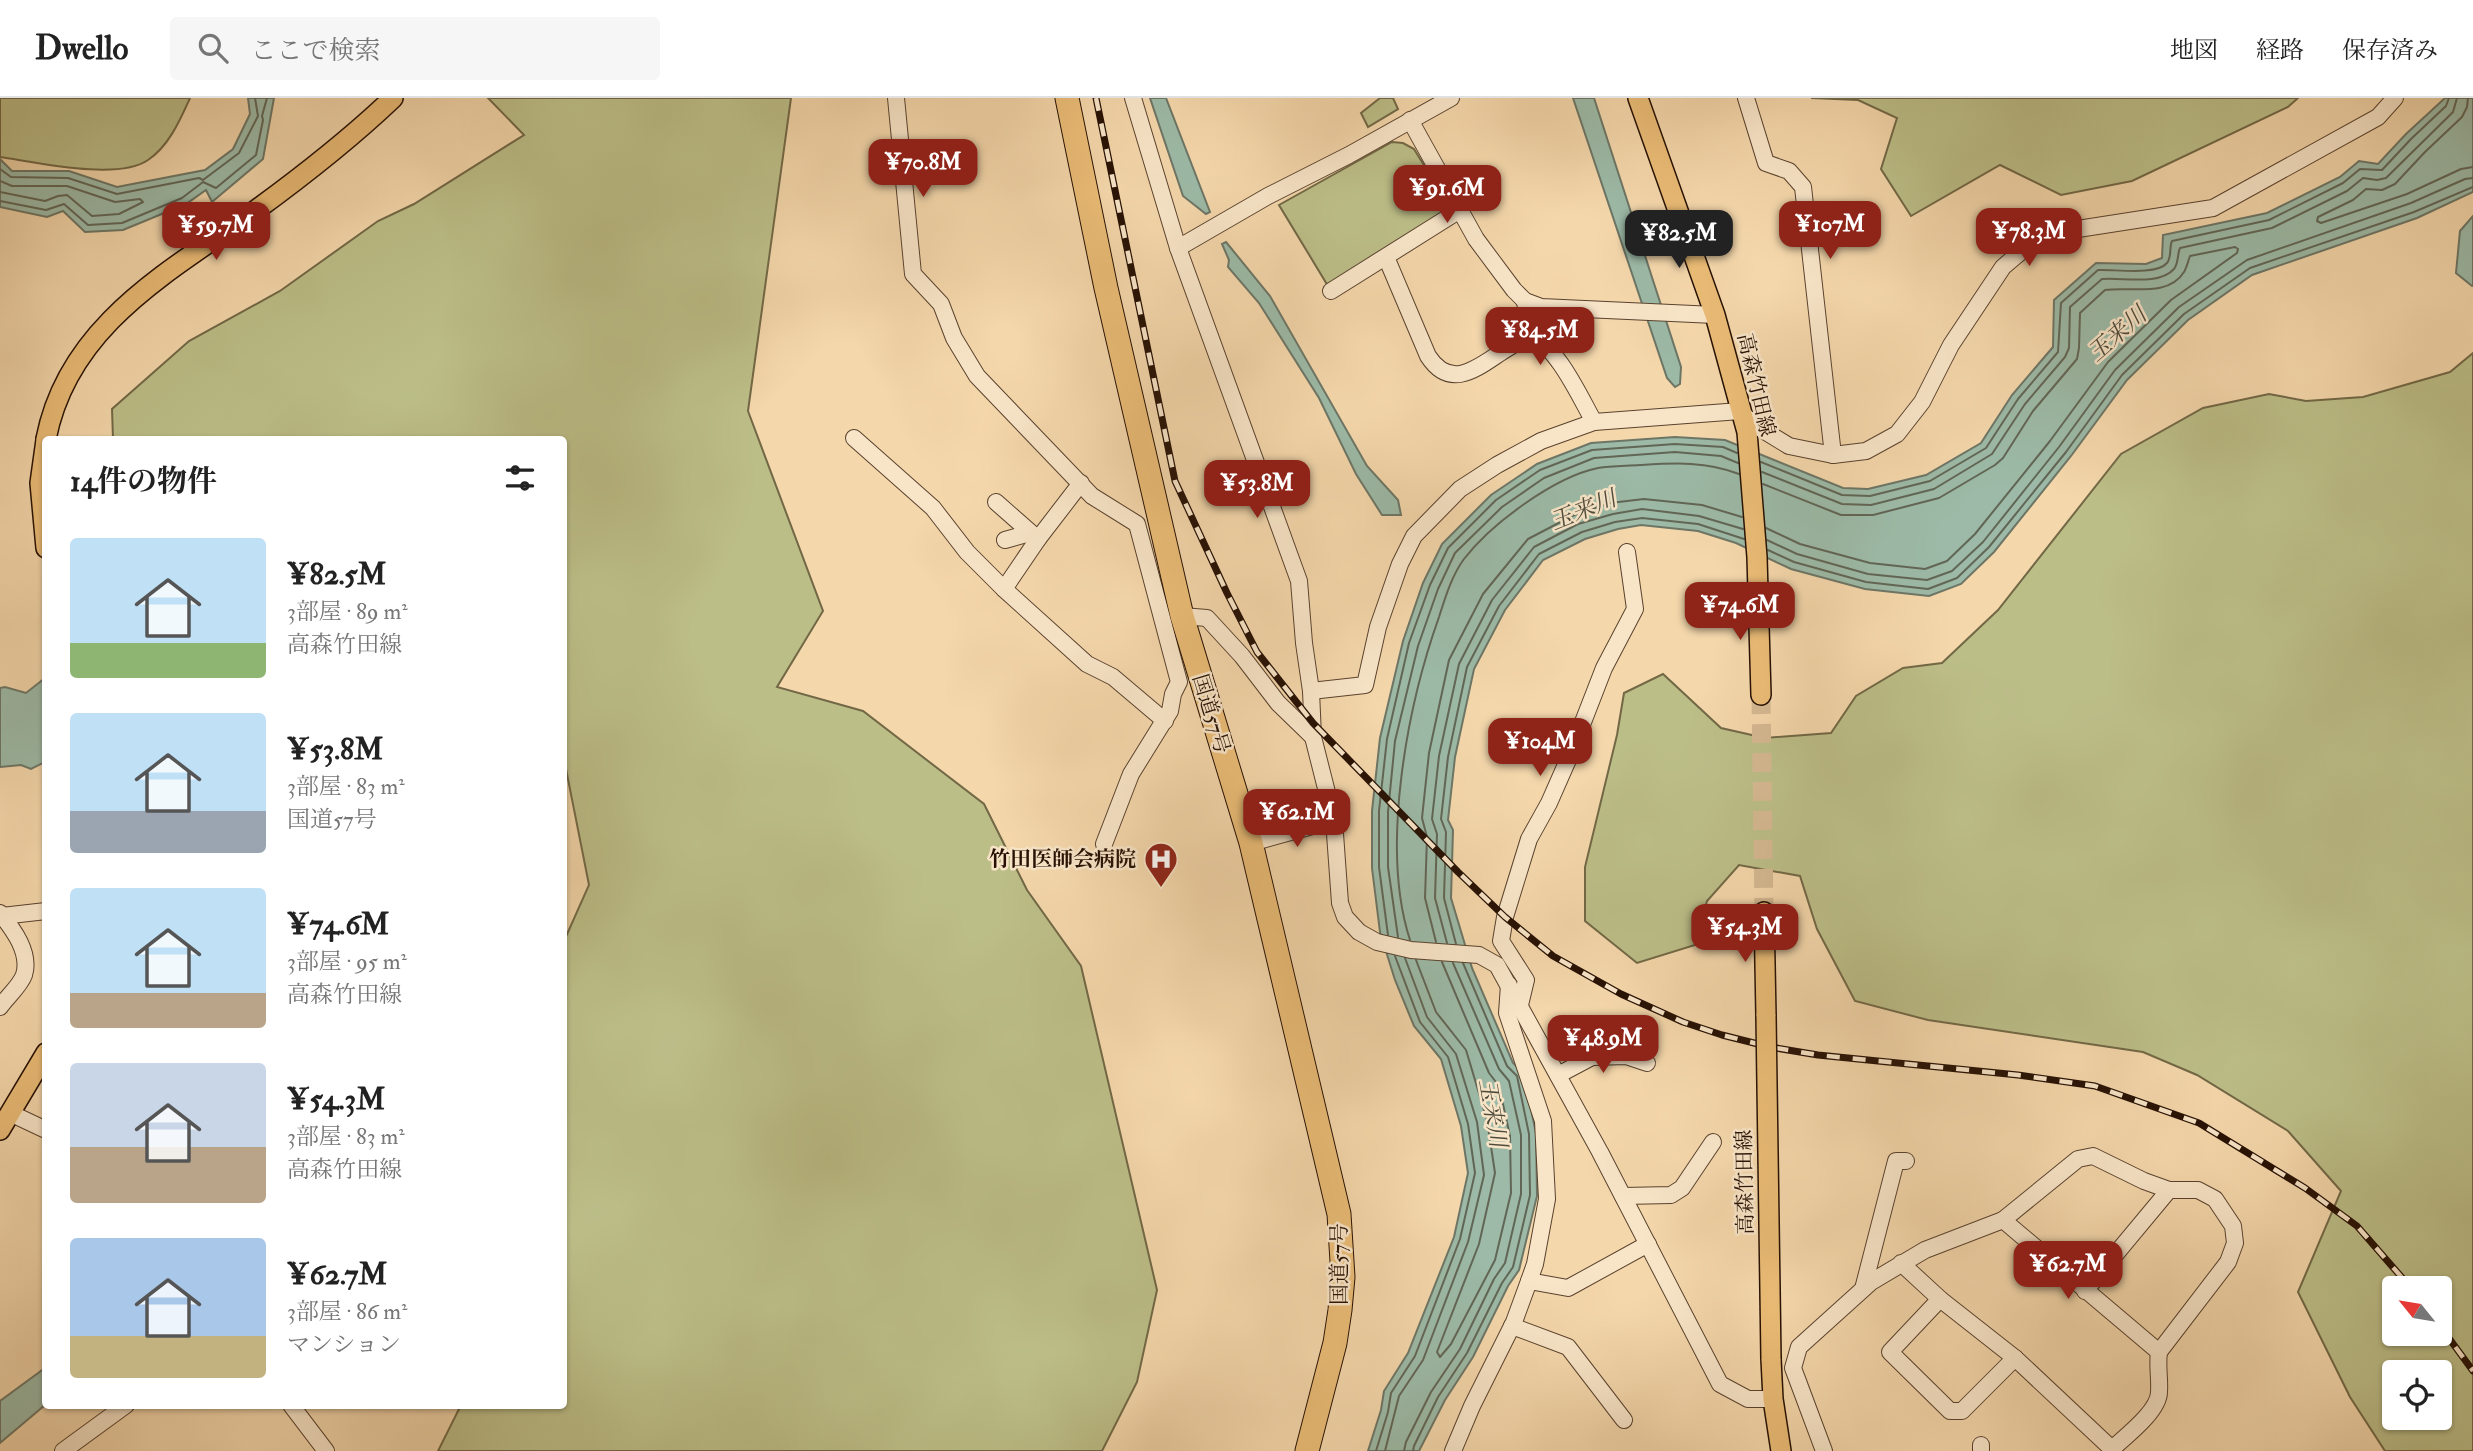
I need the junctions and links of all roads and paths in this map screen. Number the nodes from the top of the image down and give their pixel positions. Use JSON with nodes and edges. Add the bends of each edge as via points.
{"nodes":[{"id":1,"x":393,"y":98,"type":"edge"},
{"id":2,"x":896,"y":98,"type":"edge"},
{"id":3,"x":1067,"y":98,"type":"edge"},
{"id":4,"x":1133,"y":98,"type":"edge"},
{"id":5,"x":1451,"y":98,"type":"edge"},
{"id":6,"x":1637,"y":98,"type":"edge"},
{"id":7,"x":1746,"y":98,"type":"edge"},
{"id":8,"x":2395,"y":98,"type":"edge"},
{"id":9,"x":1410,"y":120,"type":"junction"},
{"id":10,"x":1460,"y":211,"type":"junction"},
{"id":11,"x":1178,"y":248,"type":"junction"},
{"id":12,"x":1387,"y":257,"type":"junction"},
{"id":13,"x":1331,"y":291,"type":"dead end"},
{"id":14,"x":1525,"y":301,"type":"junction"},
{"id":15,"x":1716,"y":315,"type":"junction"},
{"id":16,"x":1534,"y":332,"type":"junction"},
{"id":17,"x":1740,"y":411,"type":"junction"},
{"id":18,"x":1594,"y":422,"type":"junction"},
{"id":19,"x":47,"y":436,"type":"edge"},
{"id":20,"x":854,"y":438,"type":"dead end"},
{"id":21,"x":1833,"y":455,"type":"junction"},
{"id":22,"x":42,"y":469,"type":"edge"},
{"id":23,"x":1081,"y":483,"type":"junction"},
{"id":24,"x":996,"y":502,"type":"dead end"},
{"id":25,"x":42,"y":505,"type":"edge"},
{"id":26,"x":1034,"y":536,"type":"junction"},
{"id":27,"x":1005,"y":540,"type":"dead end"},
{"id":28,"x":1627,"y":552,"type":"dead end"},
{"id":29,"x":1004,"y":589,"type":"junction"},
{"id":30,"x":1182,"y":616,"type":"junction"},
{"id":31,"x":1311,"y":691,"type":"junction"},
{"id":32,"x":1761,"y":695,"type":"tunnel mouth"},
{"id":33,"x":1165,"y":721,"type":"junction"},
{"id":34,"x":1313,"y":737,"type":"junction"},
{"id":35,"x":1334,"y":820,"type":"junction"},
{"id":36,"x":1251,"y":843,"type":"junction"},
{"id":37,"x":1104,"y":844,"type":"dead end"},
{"id":38,"x":42,"y":911,"type":"edge"},
{"id":39,"x":1764,"y":912,"type":"tunnel mouth"},
{"id":40,"x":1,"y":914,"type":"edge"},
{"id":41,"x":1509,"y":984,"type":"junction"},
{"id":42,"x":1520,"y":1004,"type":"junction"},
{"id":43,"x":0,"y":1007,"type":"edge"},
{"id":44,"x":42,"y":1060,"type":"edge"},
{"id":45,"x":1647,"y":1063,"type":"dead end"},
{"id":46,"x":1558,"y":1075,"type":"junction"},
{"id":47,"x":10,"y":1113,"type":"junction"},
{"id":48,"x":42,"y":1128,"type":"edge"},
{"id":49,"x":0,"y":1130,"type":"edge"},
{"id":50,"x":1713,"y":1142,"type":"dead end"},
{"id":51,"x":1906,"y":1161,"type":"dead end"},
{"id":52,"x":2169,"y":1190,"type":"junction"},
{"id":53,"x":1623,"y":1196,"type":"junction"},
{"id":54,"x":2003,"y":1220,"type":"junction"},
{"id":55,"x":1648,"y":1244,"type":"junction"},
{"id":56,"x":1900,"y":1263,"type":"junction"},
{"id":57,"x":1529,"y":1281,"type":"junction"},
{"id":58,"x":1863,"y":1289,"type":"junction"},
{"id":59,"x":2085,"y":1291,"type":"junction"},
{"id":60,"x":1940,"y":1299,"type":"junction"},
{"id":61,"x":1512,"y":1326,"type":"junction"},
{"id":62,"x":2159,"y":1352,"type":"junction"},
{"id":63,"x":2015,"y":1358,"type":"junction"},
{"id":64,"x":1773,"y":1399,"type":"junction"},
{"id":65,"x":121,"y":1409,"type":"edge"},
{"id":66,"x":294,"y":1409,"type":"edge"},
{"id":67,"x":1624,"y":1420,"type":"dead end"},
{"id":68,"x":2113,"y":1450,"type":"edge"},
{"id":69,"x":63,"y":1451,"type":"edge"},
{"id":70,"x":326,"y":1451,"type":"edge"},
{"id":71,"x":1307,"y":1451,"type":"edge"},
{"id":72,"x":1453,"y":1451,"type":"edge"},
{"id":73,"x":1781,"y":1451,"type":"edge"},
{"id":74,"x":1824,"y":1451,"type":"edge"}],
"edges":[{"from":1,"to":19,"type":"main road","via":[[323,160],[121,308],[87,346],[62,387]]},
{"from":2,"to":23,"type":"street","via":[[913,274],[941,304],[954,338],[977,376]]},
{"from":3,"to":30,"type":"highway","name":"国道57号"},
{"from":4,"to":11,"type":"street"},
{"from":5,"to":9,"type":"street"},
{"from":6,"to":15,"type":"main road","name":"高森竹田線"},
{"from":7,"to":21,"type":"street","via":[[1766,163],[1789,171],[1803,187]]},
{"from":8,"to":21,"type":"street","via":[[2378,117],[2213,208],[2065,231],[2030,244],[2003,267],[1951,345],[1922,402],[1897,434],[1866,451]]},
{"from":9,"to":10,"type":"street"},
{"from":9,"to":11,"type":"street"},
{"from":10,"to":12,"type":"street"},
{"from":10,"to":14,"type":"street"},
{"from":11,"to":31,"type":"street","via":[[1299,581]]},
{"from":12,"to":13,"type":"street"},
{"from":12,"to":16,"type":"street","via":[[1429,356],[1443,372],[1473,372]]},
{"from":14,"to":15,"type":"street","via":[[1541,307]]},
{"from":14,"to":16,"type":"street"},
{"from":15,"to":17,"type":"main road","name":"高森竹田線"},
{"from":16,"to":18,"type":"street","via":[[1561,364]]},
{"from":17,"to":18,"type":"street"},
{"from":17,"to":21,"type":"street","via":[[1789,446]]},
{"from":17,"to":32,"type":"main road","name":"高森竹田線","via":[[1747,432]]},
{"from":18,"to":31,"type":"street","via":[[1541,441],[1460,489],[1414,536],[1400,564],[1378,627],[1365,685]]},
{"from":20,"to":29,"type":"street","via":[[933,508]]},
{"from":22,"to":25,"type":"main road"},
{"from":23,"to":26,"type":"street"},
{"from":23,"to":33,"type":"street","via":[[1092,496],[1138,524],[1179,682]]},
{"from":24,"to":26,"type":"street"},
{"from":26,"to":27,"type":"street"},
{"from":26,"to":29,"type":"street"},
{"from":28,"to":42,"type":"street","via":[[1635,609],[1529,839],[1505,917],[1501,941],[1526,980]]},
{"from":29,"to":33,"type":"street","via":[[1087,664],[1114,677]]},
{"from":30,"to":34,"type":"street","via":[[1206,618]]},
{"from":30,"to":36,"type":"highway","name":"国道57号"},
{"from":31,"to":34,"type":"street"},
{"from":33,"to":37,"type":"street","via":[[1131,774]]},
{"from":34,"to":35,"type":"street"},
{"from":35,"to":36,"type":"street"},
{"from":35,"to":41,"type":"street","via":[[1340,903],[1359,932],[1377,942],[1411,950],[1479,955],[1497,965]]},
{"from":36,"to":71,"type":"highway","name":"国道57号","via":[[1333,1180],[1341,1234],[1343,1278],[1335,1343]]},
{"from":38,"to":40,"type":"street"},
{"from":39,"to":64,"type":"main road","name":"高森竹田線","bridge":true},
{"from":40,"to":43,"type":"street","via":[[19,940],[25,970]]},
{"from":41,"to":42,"type":"street"},
{"from":41,"to":57,"type":"street","via":[[1507,1013],[1544,1121],[1547,1199]]},
{"from":42,"to":46,"type":"street"},
{"from":44,"to":47,"type":"main road"},
{"from":45,"to":46,"type":"street","via":[[1626,1056],[1591,1057]]},
{"from":46,"to":53,"type":"street"},
{"from":47,"to":48,"type":"street"},
{"from":47,"to":49,"type":"main road"},
{"from":50,"to":53,"type":"street","via":[[1682,1188],[1671,1195]]},
{"from":51,"to":58,"type":"street","via":[[1896,1161]]},
{"from":52,"to":54,"type":"street","via":[[2093,1156],[2078,1158]]},
{"from":52,"to":59,"type":"street"},
{"from":52,"to":62,"type":"street","via":[[2198,1190],[2215,1199],[2234,1226],[2235,1243],[2228,1262]]},
{"from":53,"to":55,"type":"street"},
{"from":54,"to":56,"type":"street"},
{"from":54,"to":59,"type":"street"},
{"from":55,"to":57,"type":"street","via":[[1568,1288]]},
{"from":55,"to":64,"type":"street","via":[[1720,1384],[1748,1399]]},
{"from":56,"to":58,"type":"street"},
{"from":56,"to":60,"type":"street"},
{"from":57,"to":61,"type":"street"},
{"from":58,"to":74,"type":"street","via":[[1799,1348],[1794,1360]]},
{"from":59,"to":62,"type":"street"},
{"from":60,"to":63,"type":"street"},
{"from":60,"to":63,"type":"street","via":[[1890,1352],[1950,1411],[1962,1411]]},
{"from":61,"to":67,"type":"street","via":[[1568,1347]]},
{"from":61,"to":72,"type":"street"},
{"from":62,"to":68,"type":"street","via":[[2160,1395],[2152,1411]]},
{"from":63,"to":68,"type":"street"},
{"from":64,"to":73,"type":"main road","name":"高森竹田線"},
{"from":65,"to":69,"type":"street"},
{"from":66,"to":70,"type":"street"}]}
